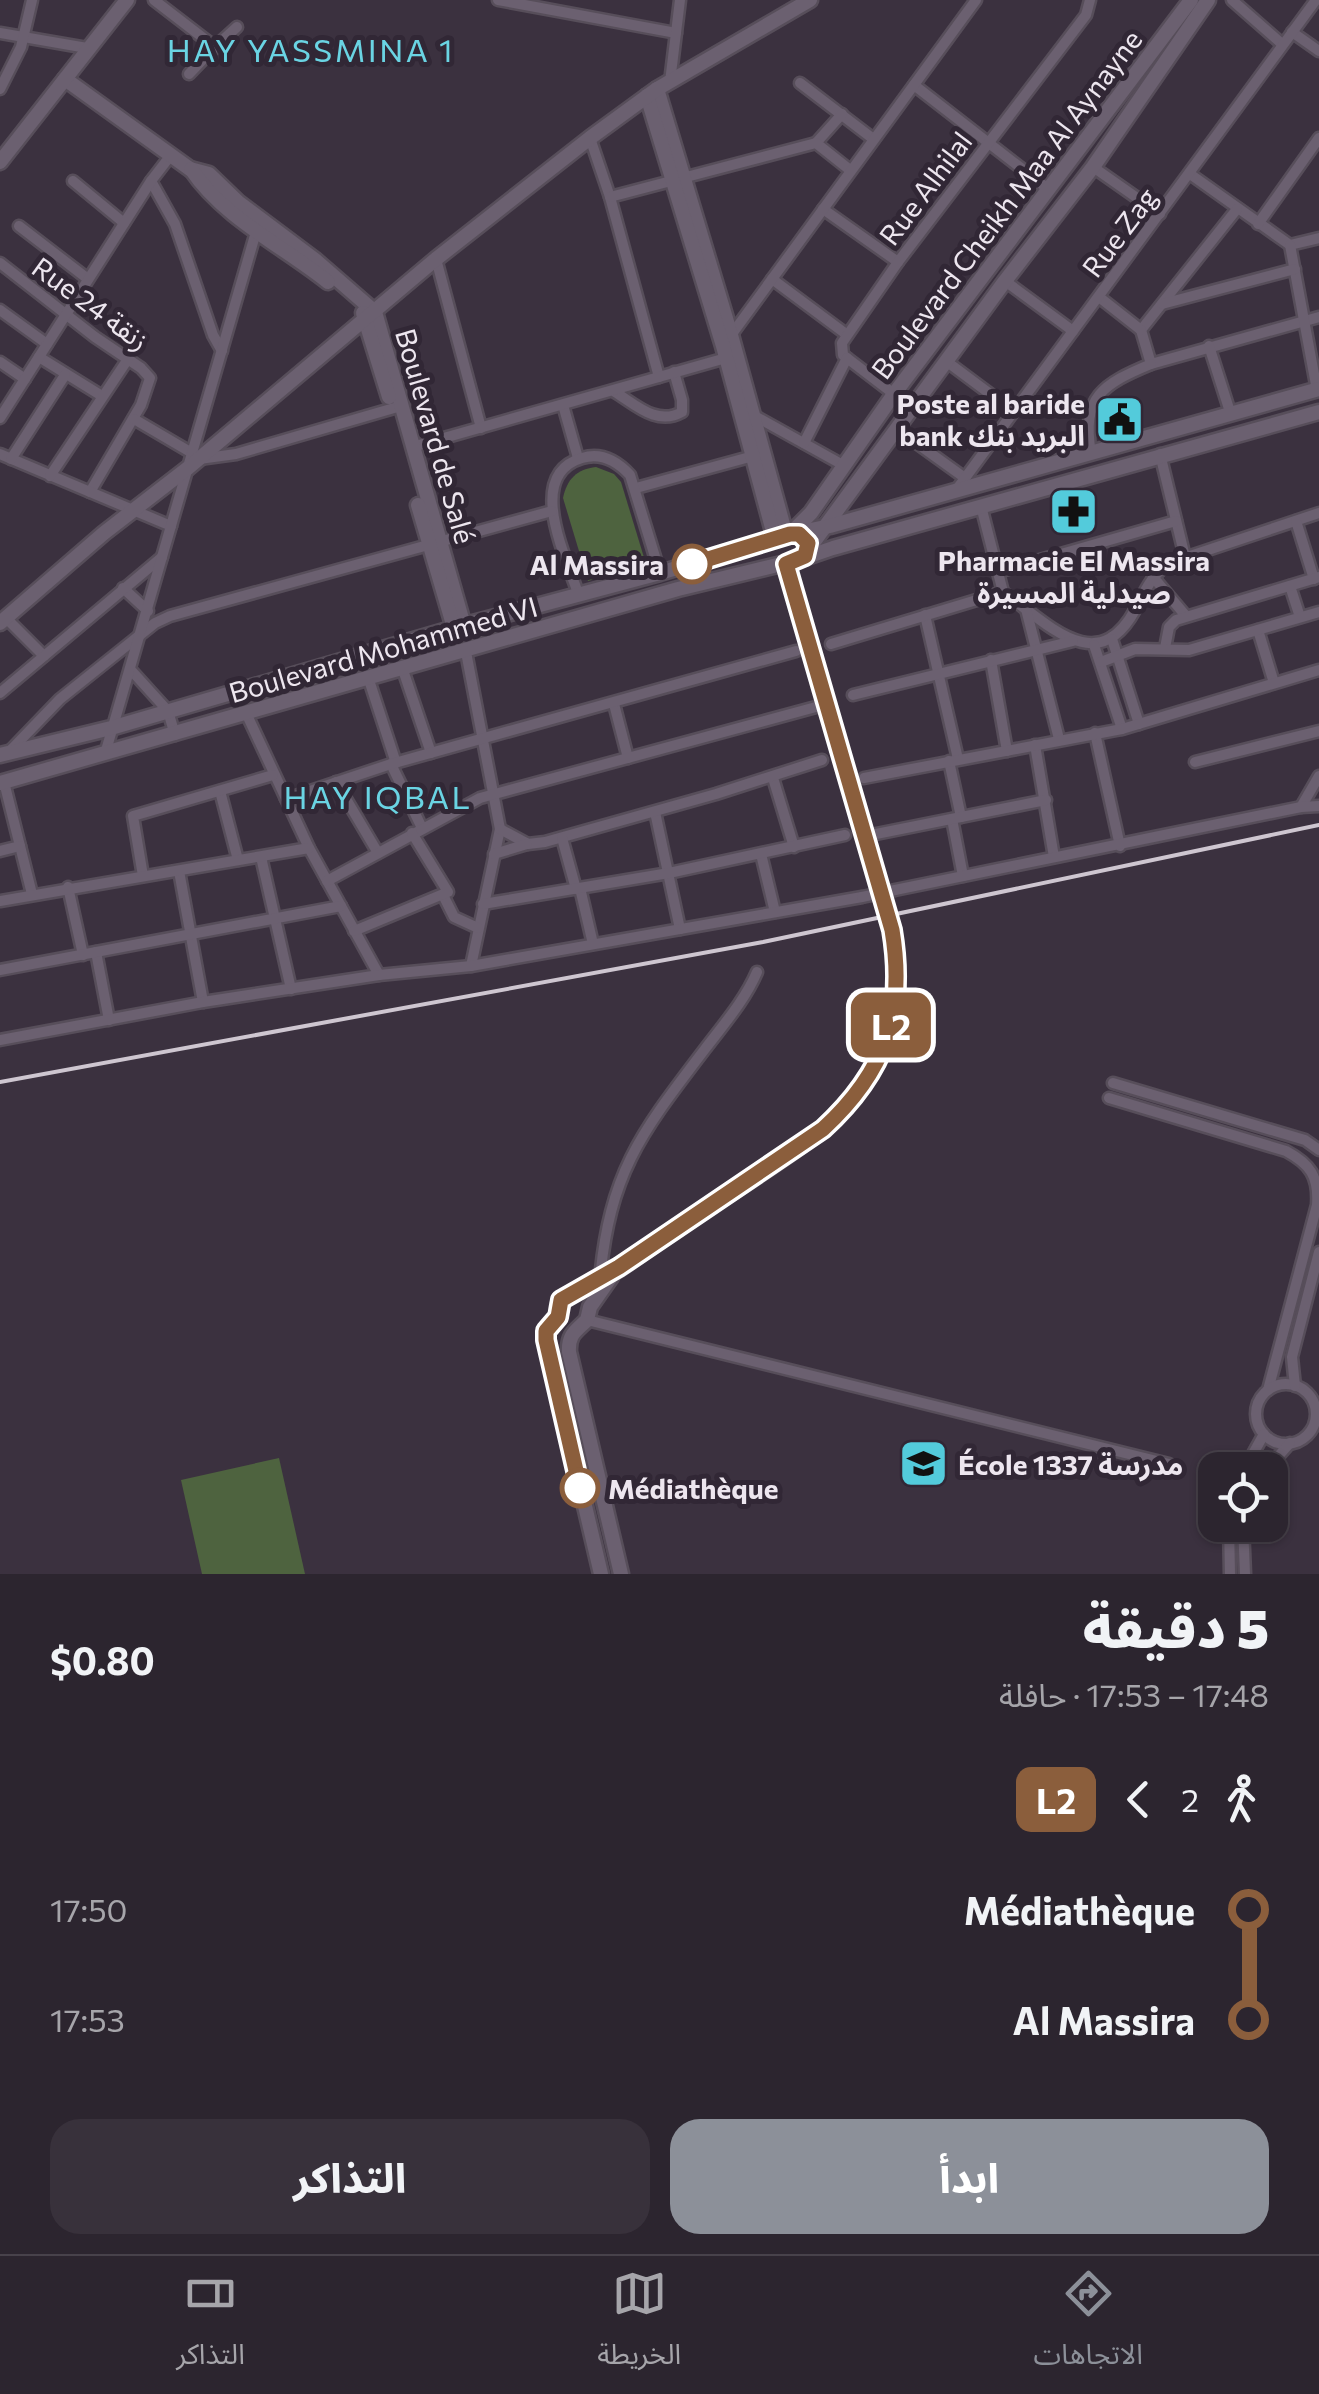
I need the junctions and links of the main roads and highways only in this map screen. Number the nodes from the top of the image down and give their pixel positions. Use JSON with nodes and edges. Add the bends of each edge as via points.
{"nodes":[{"id":1,"x":127,"y":0,"type":"edge"},
{"id":2,"x":810,"y":0,"type":"edge"},
{"id":3,"x":818,"y":0,"type":"edge"},
{"id":4,"x":1190,"y":0,"type":"edge"},
{"id":5,"x":1208,"y":0,"type":"edge"},
{"id":6,"x":826,"y":1,"type":"edge"},
{"id":7,"x":65,"y":79,"type":"junction"},
{"id":8,"x":658,"y":89,"type":"junction"},
{"id":9,"x":0,"y":162,"type":"edge"},
{"id":10,"x":371,"y":316,"type":"junction"},
{"id":11,"x":729,"y":348,"type":"junction"},
{"id":12,"x":1313,"y":391,"type":"edge"},
{"id":13,"x":396,"y":407,"type":"junction"},
{"id":14,"x":1313,"y":413,"type":"edge"},
{"id":15,"x":758,"y":454,"type":"junction"},
{"id":16,"x":1036,"y":468,"type":"junction"},
{"id":17,"x":1041,"y":489,"type":"junction"},
{"id":18,"x":935,"y":496,"type":"junction"},
{"id":19,"x":940,"y":517,"type":"junction"},
{"id":20,"x":824,"y":527,"type":"junction"},
{"id":21,"x":784,"y":536,"type":"junction"},
{"id":22,"x":434,"y":544,"type":"junction"},
{"id":23,"x":805,"y":555,"type":"junction"},
{"id":24,"x":783,"y":564,"type":"junction"},
{"id":25,"x":3,"y":621,"type":"edge"},
{"id":26,"x":459,"y":627,"type":"junction"},
{"id":27,"x":5,"y":753,"type":"edge"},
{"id":28,"x":2,"y":783,"type":"edge"},
{"id":29,"x":885,"y":908,"type":"dead end"},
{"id":30,"x":892,"y":930,"type":"dead end"},
{"id":31,"x":619,"y":1267,"type":"junction"},
{"id":32,"x":575,"y":1294,"type":"junction"},
{"id":33,"x":558,"y":1317,"type":"junction"},
{"id":34,"x":584,"y":1318,"type":"junction"},
{"id":35,"x":573,"y":1374,"type":"junction"},
{"id":36,"x":555,"y":1378,"type":"junction"},
{"id":37,"x":608,"y":1520,"type":"junction"},
{"id":38,"x":589,"y":1524,"type":"junction"},
{"id":39,"x":601,"y":1574,"type":"edge"},
{"id":40,"x":621,"y":1574,"type":"edge"}],
"edges":[{"from":1,"to":7,"type":"main road"},
{"from":2,"to":8,"type":"main road"},
{"from":3,"to":6,"type":"main road"},
{"from":4,"to":21,"type":"main road","name":"Boulevard Cheikh Maa Al Aynayne","via":[[811,513]]},
{"from":5,"to":20,"type":"main road","name":"Boulevard Cheikh Maa Al Aynayne"},
{"from":7,"to":9,"type":"main road"},
{"from":7,"to":10,"type":"main road","name":"Boulevard de Salé","via":[[190,169],[209,174],[258,225],[314,260]]},
{"from":8,"to":10,"type":"main road"},
{"from":8,"to":11,"type":"main road"},
{"from":10,"to":13,"type":"main road","name":"Boulevard de Salé"},
{"from":10,"to":25,"type":"main road"},
{"from":11,"to":15,"type":"main road"},
{"from":11,"to":15,"type":"main road","via":[[753,415]]},
{"from":12,"to":14,"type":"main road"},
{"from":12,"to":16,"type":"main road","name":"Boulevard Mohammed VI"},
{"from":13,"to":22,"type":"main road","name":"Boulevard de Salé"},
{"from":13,"to":22,"type":"main road","name":"Boulevard de Salé"},
{"from":14,"to":17,"type":"main road"},
{"from":15,"to":21,"type":"main road"},
{"from":16,"to":17,"type":"main road"},
{"from":16,"to":18,"type":"main road","name":"Boulevard Mohammed VI"},
{"from":17,"to":19,"type":"main road"},
{"from":18,"to":19,"type":"main road"},
{"from":18,"to":20,"type":"main road","name":"Boulevard Mohammed VI"},
{"from":19,"to":23,"type":"main road"},
{"from":20,"to":21,"type":"main road","name":"Boulevard Mohammed VI"},
{"from":20,"to":23,"type":"main road","name":"Boulevard Cheikh Maa Al Aynayne"},
{"from":21,"to":23,"type":"main road","via":[[806,539]]},
{"from":21,"to":24,"type":"main road","via":[[768,546],[772,562]]},
{"from":21,"to":26,"type":"main road","name":"Boulevard Mohammed VI"},
{"from":22,"to":26,"type":"main road","name":"Boulevard de Salé"},
{"from":23,"to":24,"type":"main road","name":"Boulevard Mohammed VI"},
{"from":24,"to":28,"type":"main road","name":"Boulevard Mohammed VI"},
{"from":24,"to":29,"type":"main road"},
{"from":26,"to":27,"type":"main road","name":"Boulevard Mohammed VI"},
{"from":30,"to":31,"type":"main road","via":[[894,1016],[861,1089],[823,1129]]},
{"from":31,"to":32,"type":"main road"},
{"from":31,"to":34,"type":"main road"},
{"from":32,"to":33,"type":"main road","via":[[561,1300]]},
{"from":32,"to":34,"type":"main road","via":[[587,1300]]},
{"from":33,"to":34,"type":"main road","via":[[562,1323]]},
{"from":33,"to":36,"type":"main road","via":[[546,1331]]},
{"from":34,"to":35,"type":"main road","via":[[568,1344]]},
{"from":35,"to":36,"type":"main road"},
{"from":35,"to":37,"type":"main road"},
{"from":36,"to":38,"type":"main road"},
{"from":37,"to":38,"type":"main road"},
{"from":37,"to":40,"type":"main road"},
{"from":38,"to":39,"type":"main road"}]}
